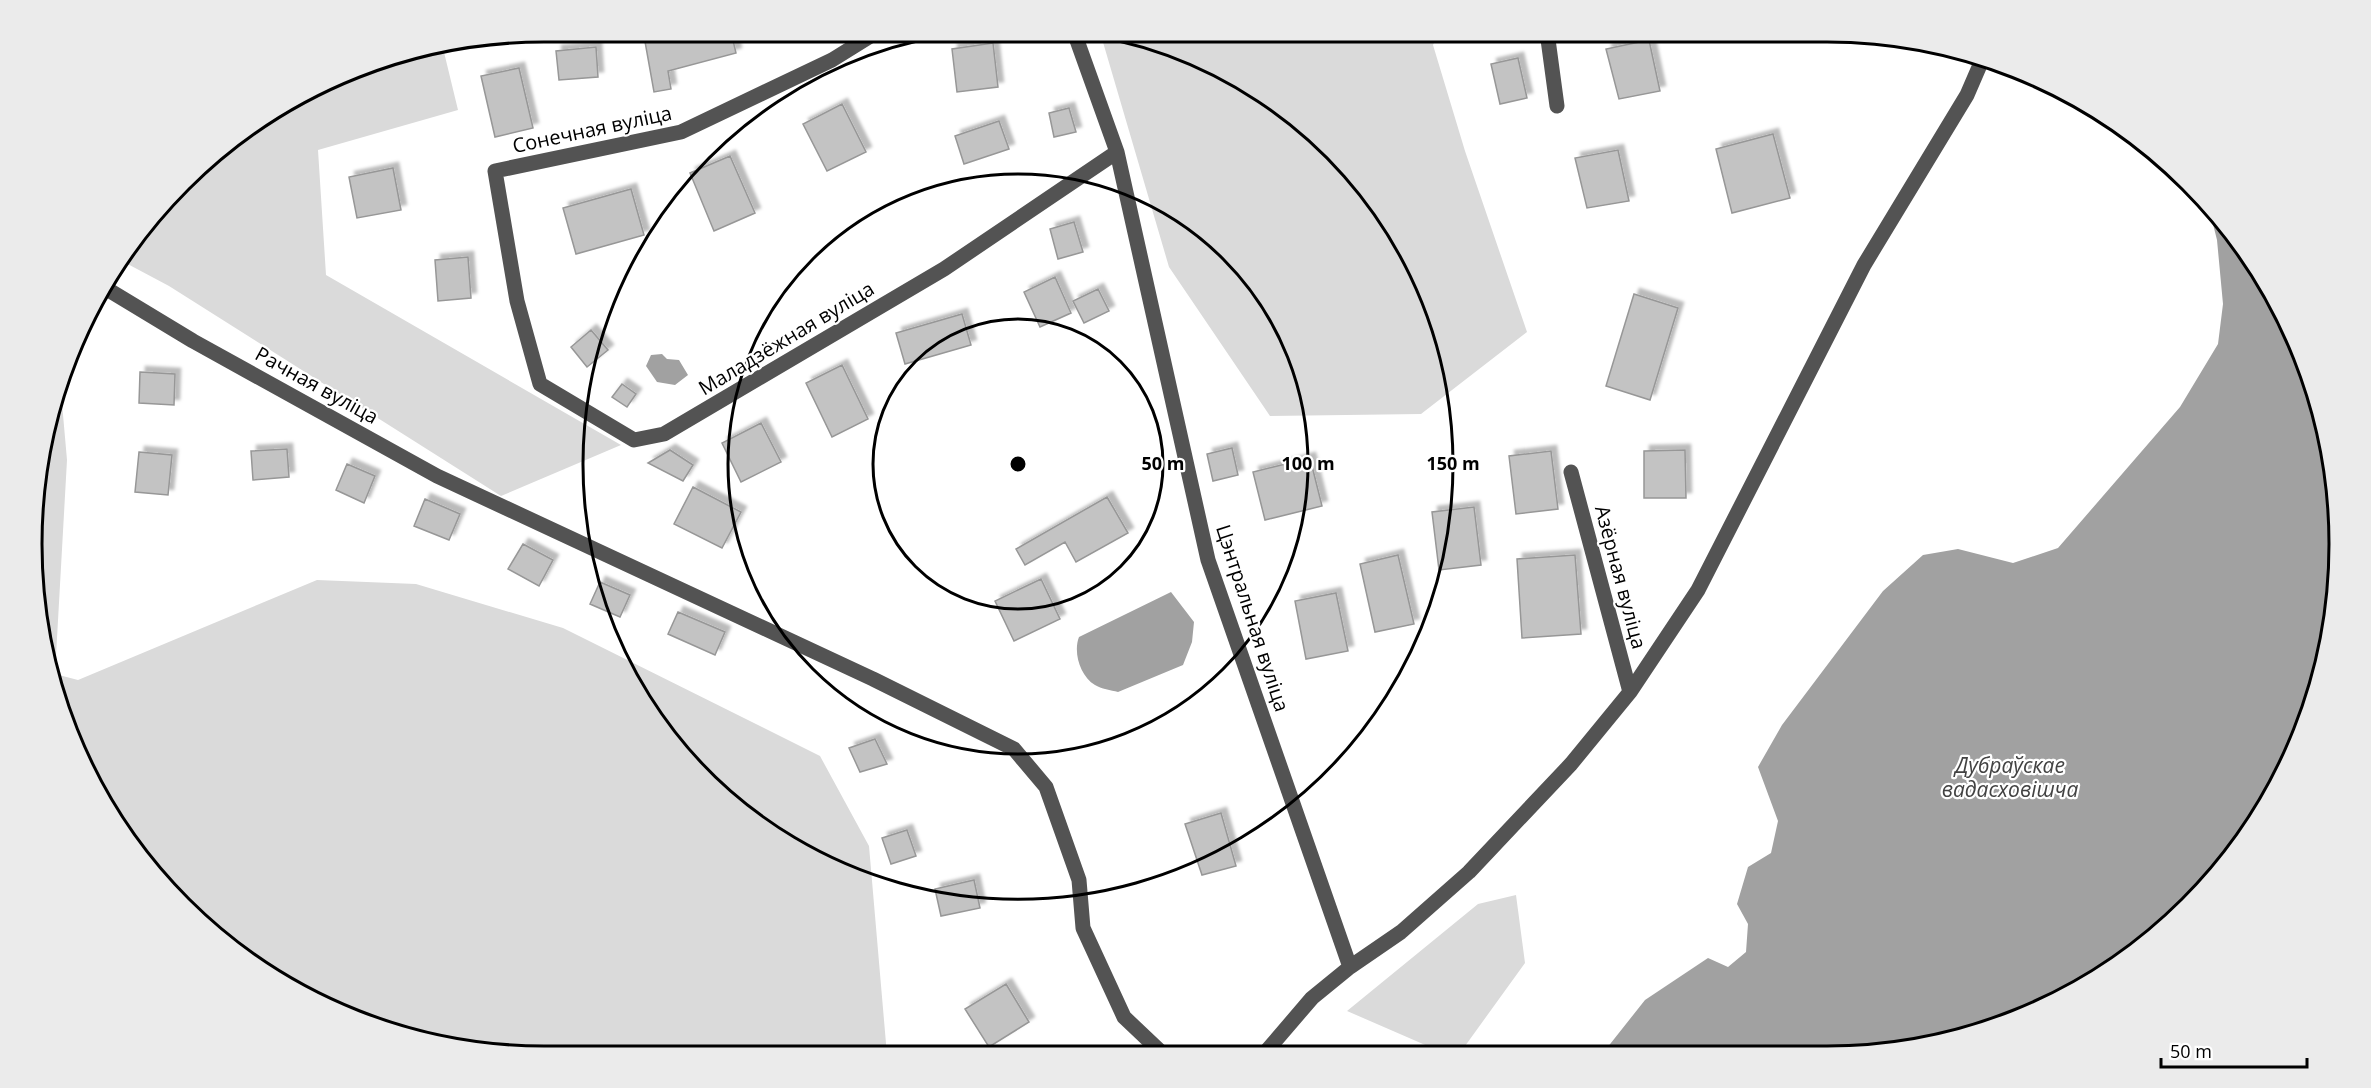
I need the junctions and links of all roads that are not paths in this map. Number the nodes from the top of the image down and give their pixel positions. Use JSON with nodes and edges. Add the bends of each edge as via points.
{"nodes":[{"id":1,"x":861,"y":42,"type":"edge"},
{"id":2,"x":1078,"y":42,"type":"edge"},
{"id":3,"x":1548,"y":42,"type":"edge"},
{"id":4,"x":1979,"y":66,"type":"edge"},
{"id":5,"x":1557,"y":106,"type":"dead end"},
{"id":6,"x":1117,"y":152,"type":"junction"},
{"id":7,"x":110,"y":291,"type":"edge"},
{"id":8,"x":517,"y":301,"type":"joint"},
{"id":9,"x":1571,"y":472,"type":"dead end"},
{"id":10,"x":1630,"y":692,"type":"junction"},
{"id":11,"x":1350,"y":967,"type":"junction"},
{"id":12,"x":1155,"y":1046,"type":"edge"},
{"id":13,"x":1271,"y":1046,"type":"edge"}],
"edges":[{"from":1,"to":8,"type":"street","name":"Сонечная вуліца","via":[[832,60],[681,132],[495,171]]},
{"from":2,"to":6,"type":"street","name":"Цэнтральная вуліца"},
{"from":3,"to":5,"type":"street"},
{"from":4,"to":10,"type":"street","via":[[1967,95],[1864,265],[1698,590]]},
{"from":6,"to":8,"type":"street","name":"Маладзёжная вуліца","via":[[944,269],[664,434],[633,440],[540,384]]},
{"from":6,"to":11,"type":"street","name":"Цэнтральная вуліца","via":[[1208,560]]},
{"from":7,"to":12,"type":"street","name":"Рачная вуліца","via":[[427,470],[1014,749],[1046,787],[1079,880],[1083,928],[1124,1017]]},
{"from":9,"to":10,"type":"street","name":"Азёрная вуліца"},
{"from":10,"to":11,"type":"street","via":[[1571,764],[1469,872],[1401,932]]},
{"from":11,"to":13,"type":"street","via":[[1312,998]]}]}
